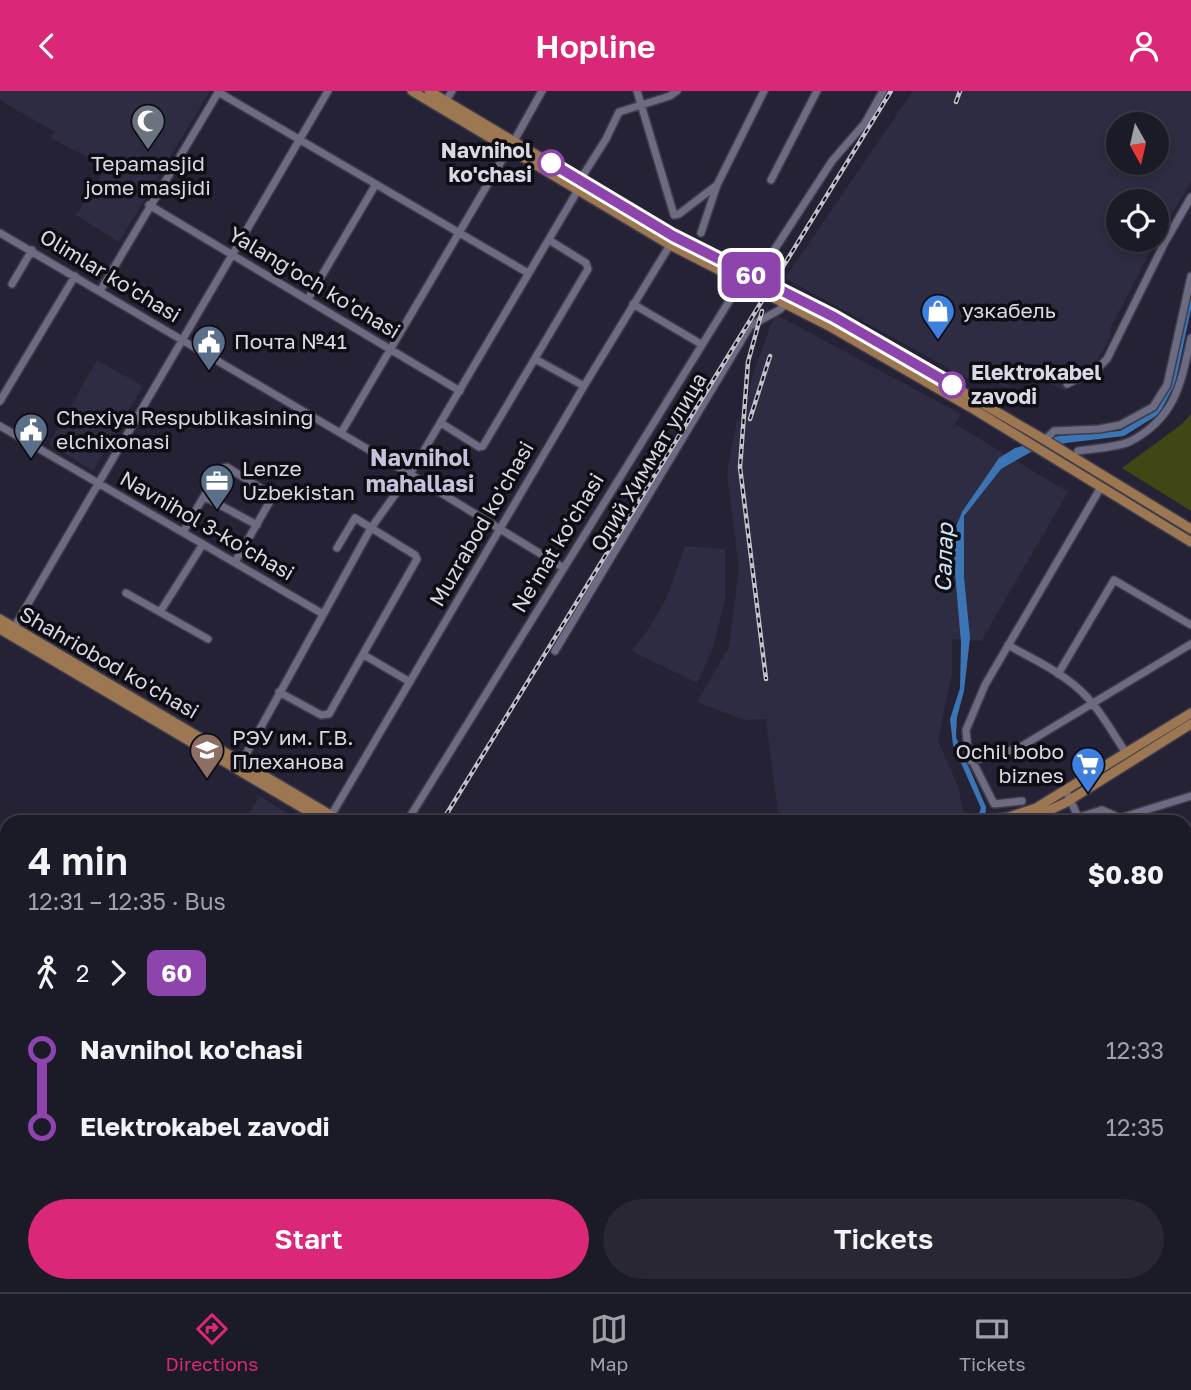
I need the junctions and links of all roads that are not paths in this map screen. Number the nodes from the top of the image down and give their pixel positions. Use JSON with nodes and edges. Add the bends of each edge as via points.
{"nodes":[{"id":1,"x":218,"y":91,"type":"edge"},
{"id":2,"x":328,"y":91,"type":"edge"},
{"id":3,"x":412,"y":91,"type":"edge"},
{"id":4,"x":429,"y":91,"type":"edge"},
{"id":5,"x":452,"y":91,"type":"edge"},
{"id":6,"x":542,"y":91,"type":"edge"},
{"id":7,"x":637,"y":91,"type":"edge"},
{"id":8,"x":677,"y":91,"type":"edge"},
{"id":9,"x":764,"y":91,"type":"edge"},
{"id":10,"x":817,"y":91,"type":"edge"},
{"id":11,"x":883,"y":91,"type":"edge"},
{"id":12,"x":446,"y":101,"type":"junction"},
{"id":13,"x":640,"y":103,"type":"junction"},
{"id":14,"x":298,"y":139,"type":"junction"},
{"id":15,"x":511,"y":145,"type":"junction"},
{"id":16,"x":771,"y":180,"type":"dead end"},
{"id":17,"x":376,"y":184,"type":"junction"},
{"id":18,"x":716,"y":185,"type":"junction"},
{"id":19,"x":578,"y":186,"type":"junction"},
{"id":20,"x":1191,"y":197,"type":"edge"},
{"id":21,"x":149,"y":205,"type":"junction"},
{"id":22,"x":0,"y":233,"type":"edge"},
{"id":23,"x":457,"y":233,"type":"junction"},
{"id":24,"x":701,"y":233,"type":"dead end"},
{"id":25,"x":549,"y":240,"type":"junction"},
{"id":26,"x":670,"y":245,"type":"junction"},
{"id":27,"x":32,"y":250,"type":"junction"},
{"id":28,"x":231,"y":253,"type":"junction"},
{"id":29,"x":528,"y":273,"type":"junction"},
{"id":30,"x":75,"y":276,"type":"junction"},
{"id":31,"x":1191,"y":276,"type":"edge"},
{"id":32,"x":756,"y":278,"type":"junction"},
{"id":33,"x":741,"y":282,"type":"junction"},
{"id":34,"x":12,"y":283,"type":"dead end"},
{"id":35,"x":100,"y":291,"type":"junction"},
{"id":36,"x":308,"y":299,"type":"junction"},
{"id":37,"x":786,"y":303,"type":"junction"},
{"id":38,"x":633,"y":304,"type":"junction"},
{"id":39,"x":1191,"y":338,"type":"edge"},
{"id":40,"x":182,"y":339,"type":"junction"},
{"id":41,"x":701,"y":344,"type":"junction"},
{"id":42,"x":390,"y":349,"type":"junction"},
{"id":43,"x":535,"y":359,"type":"junction"},
{"id":44,"x":1067,"y":384,"type":"dead end"},
{"id":45,"x":584,"y":386,"type":"junction"},
{"id":46,"x":460,"y":391,"type":"junction"},
{"id":47,"x":0,"y":401,"type":"edge"},
{"id":48,"x":985,"y":410,"type":"junction"},
{"id":49,"x":441,"y":423,"type":"junction"},
{"id":50,"x":0,"y":426,"type":"edge"},
{"id":51,"x":1012,"y":426,"type":"junction"},
{"id":52,"x":341,"y":433,"type":"junction"},
{"id":53,"x":1045,"y":440,"type":"junction"},
{"id":54,"x":1073,"y":453,"type":"junction"},
{"id":55,"x":410,"y":474,"type":"junction"},
{"id":56,"x":98,"y":483,"type":"junction"},
{"id":57,"x":1101,"y":487,"type":"junction"},
{"id":58,"x":205,"y":497,"type":"junction"},
{"id":59,"x":257,"y":525,"type":"junction"},
{"id":60,"x":372,"y":528,"type":"junction"},
{"id":61,"x":500,"y":528,"type":"junction"},
{"id":62,"x":1191,"y":529,"type":"edge"},
{"id":63,"x":183,"y":533,"type":"junction"},
{"id":64,"x":1191,"y":542,"type":"edge"},
{"id":65,"x":203,"y":544,"type":"junction"},
{"id":66,"x":337,"y":548,"type":"dead end"},
{"id":67,"x":235,"y":562,"type":"junction"},
{"id":68,"x":562,"y":567,"type":"junction"},
{"id":69,"x":127,"y":593,"type":"dead end"},
{"id":70,"x":160,"y":612,"type":"junction"},
{"id":71,"x":323,"y":614,"type":"junction"},
{"id":72,"x":0,"y":619,"type":"edge"},
{"id":73,"x":1191,"y":625,"type":"edge"},
{"id":74,"x":0,"y":629,"type":"edge"},
{"id":75,"x":12,"y":631,"type":"junction"},
{"id":76,"x":208,"y":639,"type":"dead end"},
{"id":77,"x":1191,"y":644,"type":"edge"},
{"id":78,"x":1008,"y":645,"type":"junction"},
{"id":79,"x":555,"y":651,"type":"dead end"},
{"id":80,"x":363,"y":655,"type":"junction"},
{"id":81,"x":1058,"y":674,"type":"junction"},
{"id":82,"x":410,"y":682,"type":"junction"},
{"id":83,"x":279,"y":692,"type":"junction"},
{"id":84,"x":1094,"y":705,"type":"junction"},
{"id":85,"x":1191,"y":713,"type":"edge"},
{"id":86,"x":1191,"y":724,"type":"edge"},
{"id":87,"x":1126,"y":753,"type":"junction"},
{"id":88,"x":971,"y":761,"type":"junction"},
{"id":89,"x":241,"y":765,"type":"junction"},
{"id":90,"x":1068,"y":796,"type":"junction"},
{"id":91,"x":1191,"y":796,"type":"edge"},
{"id":92,"x":1023,"y":801,"type":"dead end"},
{"id":93,"x":321,"y":815,"type":"edge"},
{"id":94,"x":332,"y":815,"type":"edge"},
{"id":95,"x":411,"y":815,"type":"edge"},
{"id":96,"x":1020,"y":815,"type":"edge"},
{"id":97,"x":1036,"y":815,"type":"edge"},
{"id":98,"x":1078,"y":815,"type":"edge"},
{"id":99,"x":1091,"y":815,"type":"edge"},
{"id":100,"x":1113,"y":815,"type":"edge"},
{"id":101,"x":1130,"y":815,"type":"edge"}],
"edges":[{"from":1,"to":14,"type":"street"},
{"from":1,"to":21,"type":"street"},
{"from":2,"to":14,"type":"street"},
{"from":3,"to":15,"type":"main road"},
{"from":4,"to":12,"type":"main road"},
{"from":5,"to":12,"type":"street"},
{"from":6,"to":15,"type":"street"},
{"from":7,"to":13,"type":"street"},
{"from":8,"to":13,"type":"street"},
{"from":9,"to":18,"type":"street"},
{"from":10,"to":16,"type":"street"},
{"from":11,"to":32,"type":"street"},
{"from":12,"to":15,"type":"main road"},
{"from":13,"to":18,"type":"street","via":[[674,215]]},
{"from":13,"to":19,"type":"street","via":[[619,112]]},
{"from":14,"to":17,"type":"street"},
{"from":14,"to":28,"type":"street"},
{"from":15,"to":19,"type":"main road"},
{"from":15,"to":23,"type":"street"},
{"from":17,"to":23,"type":"street"},
{"from":17,"to":36,"type":"street"},
{"from":18,"to":24,"type":"street"},
{"from":19,"to":25,"type":"street"},
{"from":19,"to":26,"type":"main road"},
{"from":19,"to":32,"type":"main road"},
{"from":20,"to":44,"type":"street","via":[[1107,359]]},
{"from":21,"to":28,"type":"street","name":"Yalang'och ko'chasi"},
{"from":21,"to":35,"type":"street"},
{"from":22,"to":27,"type":"street","name":"Olimlar ko'chasi"},
{"from":23,"to":29,"type":"street"},
{"from":23,"to":42,"type":"street"},
{"from":25,"to":29,"type":"street"},
{"from":25,"to":43,"type":"street","via":[[586,263],[588,269]]},
{"from":26,"to":33,"type":"main road"},
{"from":26,"to":38,"type":"street","name":"Muzrabod ko'chasi"},
{"from":27,"to":30,"type":"street","name":"Olimlar ko'chasi"},
{"from":27,"to":34,"type":"street"},
{"from":28,"to":36,"type":"street","name":"Yalang'och ko'chasi"},
{"from":28,"to":40,"type":"street"},
{"from":29,"to":46,"type":"street"},
{"from":30,"to":35,"type":"street","name":"Olimlar ko'chasi"},
{"from":30,"to":47,"type":"street"},
{"from":31,"to":53,"type":"street","via":[[1167,385],[1153,407],[1120,425],[1054,431]]},
{"from":32,"to":48,"type":"main road","via":[[834,317]]},
{"from":33,"to":37,"type":"main road"},
{"from":33,"to":41,"type":"street","name":"Ne'mat ko'chasi"},
{"from":35,"to":40,"type":"street","name":"Olimlar ko'chasi"},
{"from":36,"to":42,"type":"street","name":"Yalang'och ko'chasi"},
{"from":37,"to":48,"type":"main road"},
{"from":37,"to":79,"type":"street","name":"Олий Химмат улица","via":[[750,326]]},
{"from":38,"to":41,"type":"street"},
{"from":38,"to":45,"type":"street","name":"Muzrabod ko'chasi"},
{"from":39,"to":54,"type":"street","via":[[1181,385],[1164,415],[1130,442]]},
{"from":40,"to":52,"type":"street","name":"Olimlar ko'chasi"},
{"from":40,"to":56,"type":"street"},
{"from":41,"to":68,"type":"street","name":"Ne'mat ko'chasi"},
{"from":42,"to":46,"type":"street","name":"Yalang'och ko'chasi"},
{"from":42,"to":52,"type":"street"},
{"from":43,"to":45,"type":"street"},
{"from":43,"to":49,"type":"street","via":[[483,446]]},
{"from":45,"to":61,"type":"street","name":"Muzrabod ko'chasi"},
{"from":46,"to":49,"type":"street"},
{"from":48,"to":51,"type":"main road"},
{"from":49,"to":55,"type":"street"},
{"from":50,"to":56,"type":"street","name":"Navnihol 3-ko'chasi"},
{"from":51,"to":53,"type":"main road"},
{"from":51,"to":57,"type":"main road"},
{"from":52,"to":55,"type":"street","name":"Olimlar ko'chasi"},
{"from":53,"to":54,"type":"main road"},
{"from":54,"to":62,"type":"main road"},
{"from":55,"to":60,"type":"street"},
{"from":55,"to":61,"type":"street","name":"Olimlar ko'chasi"},
{"from":56,"to":63,"type":"street","name":"Navnihol 3-ko'chasi"},
{"from":56,"to":75,"type":"street"},
{"from":57,"to":64,"type":"main road"},
{"from":57,"to":78,"type":"street"},
{"from":58,"to":59,"type":"street"},
{"from":58,"to":59,"type":"street","via":[[220,469],[228,467],[273,496]]},
{"from":58,"to":63,"type":"street"},
{"from":59,"to":67,"type":"street"},
{"from":60,"to":66,"type":"street","via":[[353,519]]},
{"from":60,"to":71,"type":"street"},
{"from":60,"to":80,"type":"street","via":[[417,559]]},
{"from":61,"to":68,"type":"street","name":"Olimlar ko'chasi"},
{"from":61,"to":82,"type":"street","name":"Muzrabod ko'chasi"},
{"from":63,"to":65,"type":"street","name":"Navnihol 3-ko'chasi"},
{"from":65,"to":67,"type":"street","name":"Navnihol 3-ko'chasi"},
{"from":65,"to":70,"type":"street"},
{"from":67,"to":71,"type":"street","name":"Navnihol 3-ko'chasi"},
{"from":68,"to":95,"type":"street","name":"Ne'mat ko'chasi"},
{"from":69,"to":70,"type":"street"},
{"from":70,"to":76,"type":"street"},
{"from":71,"to":83,"type":"street"},
{"from":72,"to":75,"type":"main road","name":"Shahriobod ko'chasi"},
{"from":73,"to":81,"type":"street","via":[[1114,580]]},
{"from":74,"to":75,"type":"main road","name":"Shahriobod ko'chasi"},
{"from":75,"to":89,"type":"main road","name":"Shahriobod ko'chasi"},
{"from":77,"to":84,"type":"street"},
{"from":78,"to":81,"type":"street"},
{"from":78,"to":88,"type":"street","via":[[966,730]]},
{"from":80,"to":82,"type":"street"},
{"from":80,"to":83,"type":"street","via":[[325,716]]},
{"from":81,"to":84,"type":"street"},
{"from":82,"to":94,"type":"street","name":"Muzrabod ko'chasi"},
{"from":83,"to":89,"type":"street"},
{"from":84,"to":87,"type":"street"},
{"from":84,"to":88,"type":"street","via":[[1022,746]]},
{"from":85,"to":87,"type":"main road"},
{"from":86,"to":90,"type":"main road"},
{"from":87,"to":90,"type":"main road"},
{"from":88,"to":92,"type":"street","via":[[994,804]]},
{"from":89,"to":93,"type":"main road","name":"Shahriobod ko'chasi"},
{"from":90,"to":96,"type":"main road"},
{"from":90,"to":97,"type":"main road"},
{"from":90,"to":98,"type":"street"},
{"from":91,"to":101,"type":"street"},
{"from":99,"to":100,"type":"street","via":[[1102,810]]}]}
